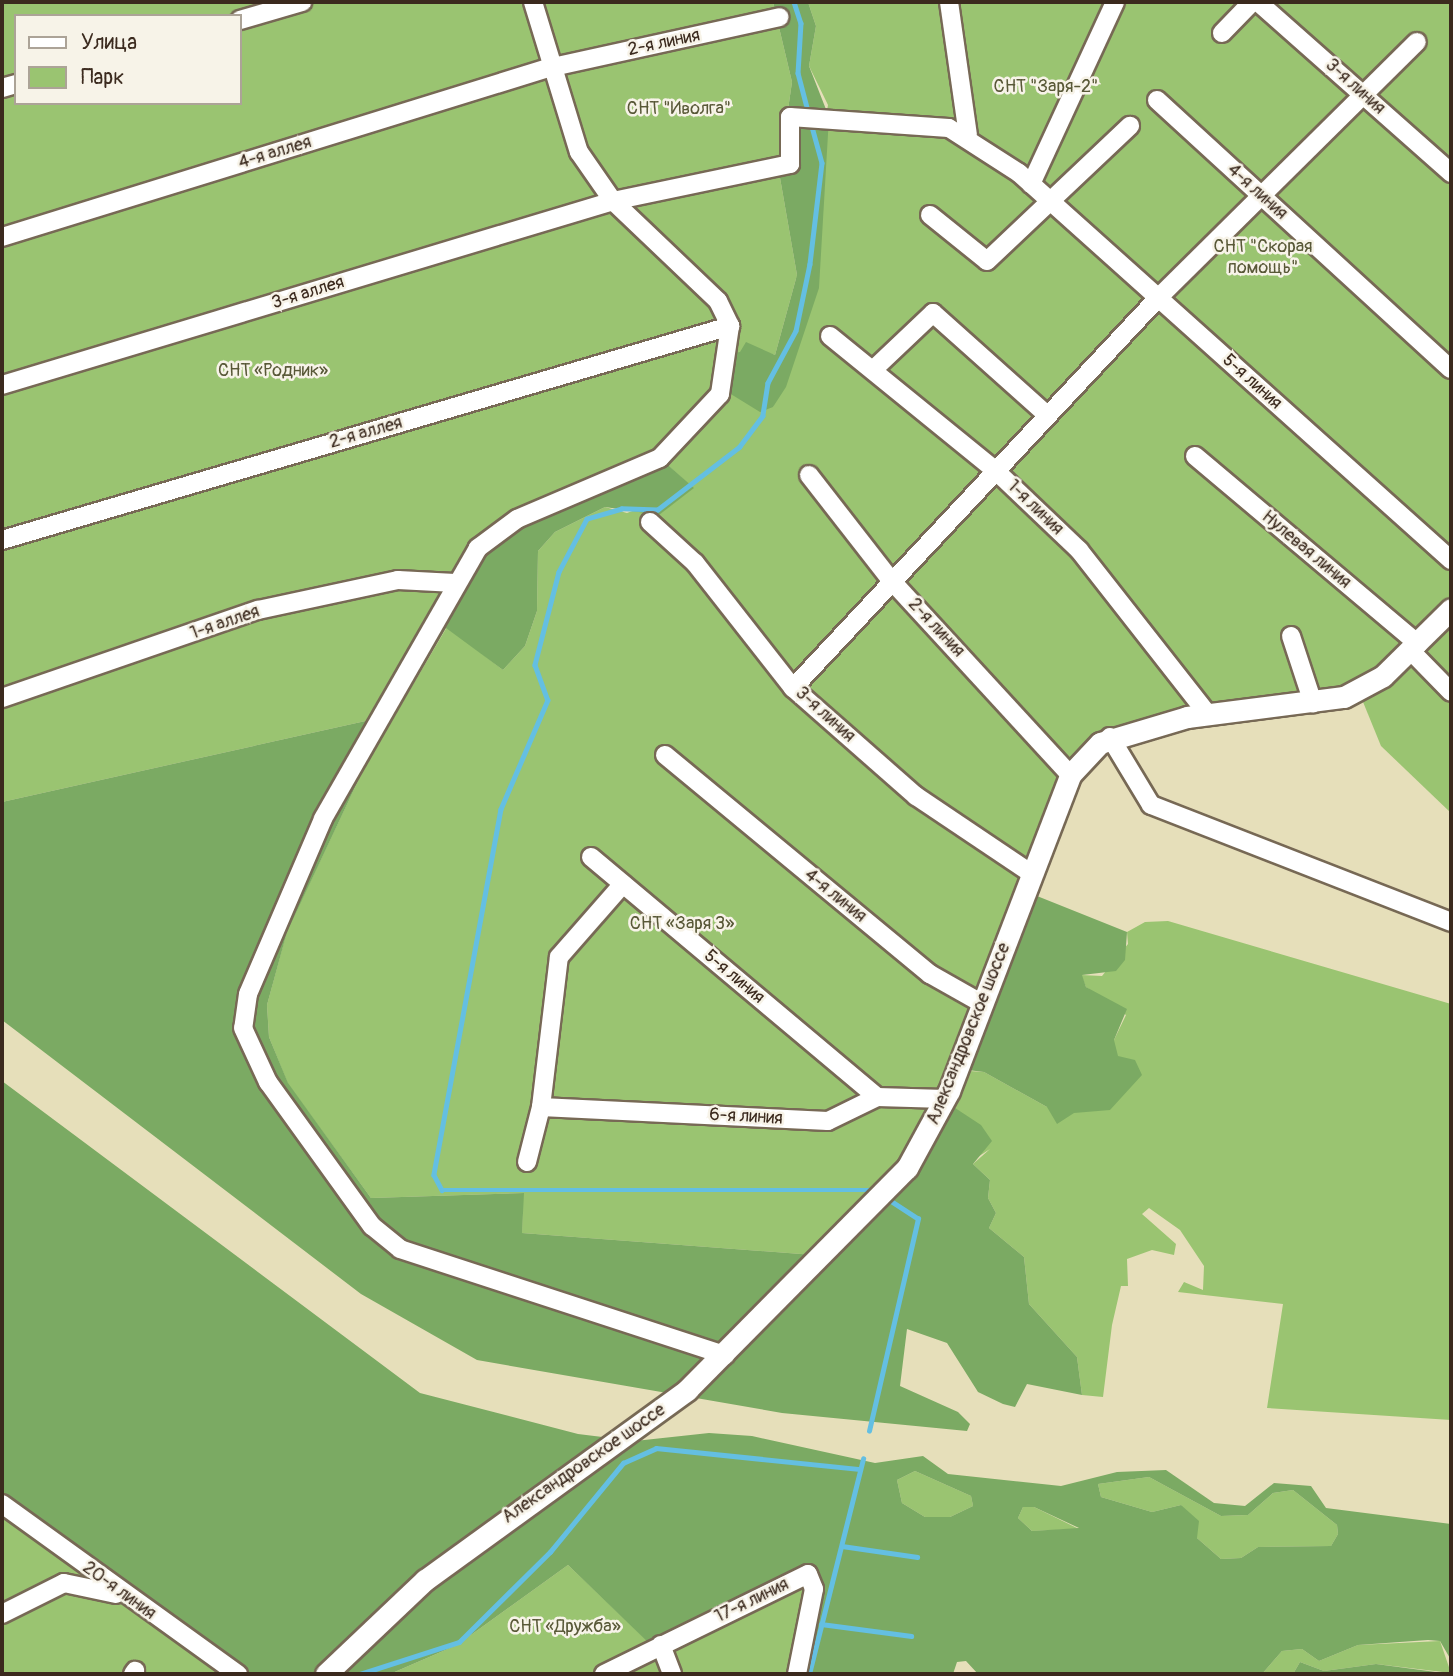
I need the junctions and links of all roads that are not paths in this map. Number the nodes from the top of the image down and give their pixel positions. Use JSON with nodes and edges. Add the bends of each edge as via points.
{"nodes":[{"id":1,"x":302,"y":2,"type":"edge"},
{"id":2,"x":533,"y":2,"type":"edge"},
{"id":3,"x":949,"y":2,"type":"edge"},
{"id":4,"x":1115,"y":2,"type":"edge"},
{"id":5,"x":1252,"y":2,"type":"edge"},
{"id":6,"x":1258,"y":2,"type":"edge"},
{"id":7,"x":779,"y":17,"type":"dead end"},
{"id":8,"x":242,"y":19,"type":"edge"},
{"id":9,"x":1222,"y":33,"type":"dead end"},
{"id":10,"x":1417,"y":42,"type":"dead end"},
{"id":11,"x":548,"y":68,"type":"junction"},
{"id":12,"x":1360,"y":92,"type":"junction"},
{"id":13,"x":1157,"y":100,"type":"dead end"},
{"id":14,"x":1130,"y":126,"type":"dead end"},
{"id":15,"x":968,"y":135,"type":"junction"},
{"id":16,"x":1451,"y":173,"type":"edge"},
{"id":17,"x":1031,"y":184,"type":"junction"},
{"id":18,"x":1260,"y":194,"type":"junction"},
{"id":19,"x":614,"y":201,"type":"junction"},
{"id":20,"x":1054,"y":204,"type":"junction"},
{"id":21,"x":930,"y":215,"type":"dead end"},
{"id":22,"x":2,"y":237,"type":"edge"},
{"id":23,"x":1158,"y":298,"type":"junction"},
{"id":24,"x":730,"y":326,"type":"junction"},
{"id":25,"x":830,"y":336,"type":"dead end"},
{"id":26,"x":875,"y":368,"type":"junction"},
{"id":27,"x":1451,"y":369,"type":"edge"},
{"id":28,"x":2,"y":385,"type":"edge"},
{"id":29,"x":1048,"y":416,"type":"junction"},
{"id":30,"x":1195,"y":456,"type":"dead end"},
{"id":31,"x":996,"y":471,"type":"junction"},
{"id":32,"x":810,"y":475,"type":"dead end"},
{"id":33,"x":649,"y":522,"type":"dead end"},
{"id":34,"x":2,"y":540,"type":"edge"},
{"id":35,"x":1451,"y":560,"type":"edge"},
{"id":36,"x":890,"y":579,"type":"junction"},
{"id":37,"x":455,"y":583,"type":"junction"},
{"id":38,"x":1451,"y":609,"type":"edge"},
{"id":39,"x":1291,"y":636,"type":"dead end"},
{"id":40,"x":1414,"y":647,"type":"junction"},
{"id":41,"x":793,"y":688,"type":"junction"},
{"id":42,"x":1451,"y":692,"type":"edge"},
{"id":43,"x":2,"y":698,"type":"edge"},
{"id":44,"x":1313,"y":702,"type":"junction"},
{"id":45,"x":1207,"y":713,"type":"junction"},
{"id":46,"x":1110,"y":737,"type":"junction"},
{"id":47,"x":665,"y":755,"type":"dead end"},
{"id":48,"x":1070,"y":775,"type":"junction"},
{"id":49,"x":591,"y":857,"type":"dead end"},
{"id":50,"x":1032,"y":874,"type":"junction"},
{"id":51,"x":622,"y":884,"type":"junction"},
{"id":52,"x":1451,"y":922,"type":"edge"},
{"id":53,"x":983,"y":1004,"type":"junction"},
{"id":54,"x":877,"y":1097,"type":"junction"},
{"id":55,"x":945,"y":1099,"type":"junction"},
{"id":56,"x":541,"y":1107,"type":"junction"},
{"id":57,"x":527,"y":1162,"type":"dead end"},
{"id":58,"x":725,"y":1355,"type":"junction"},
{"id":59,"x":2,"y":1504,"type":"edge"},
{"id":60,"x":123,"y":1596,"type":"junction"},
{"id":61,"x":2,"y":1614,"type":"edge"},
{"id":62,"x":661,"y":1645,"type":"junction"},
{"id":63,"x":238,"y":1674,"type":"edge"},
{"id":64,"x":326,"y":1674,"type":"edge"},
{"id":65,"x":604,"y":1674,"type":"edge"},
{"id":66,"x":673,"y":1674,"type":"edge"},
{"id":67,"x":797,"y":1674,"type":"edge"}],
"edges":[{"from":1,"to":8,"type":"street"},
{"from":2,"to":11,"type":"street"},
{"from":3,"to":15,"type":"street"},
{"from":4,"to":17,"type":"street"},
{"from":5,"to":9,"type":"street"},
{"from":6,"to":12,"type":"street","name":"3-я линия"},
{"from":7,"to":11,"type":"street","name":"2-я линия"},
{"from":10,"to":12,"type":"street"},
{"from":11,"to":19,"type":"street","via":[[579,152]]},
{"from":11,"to":22,"type":"street","name":"4-я аллея"},
{"from":12,"to":16,"type":"street","name":"3-я линия"},
{"from":12,"to":18,"type":"street"},
{"from":13,"to":18,"type":"street","name":"4-я линия"},
{"from":14,"to":20,"type":"street"},
{"from":15,"to":17,"type":"street","name":"5-я линия"},
{"from":15,"to":19,"type":"street","via":[[790,117],[790,164]]},
{"from":17,"to":20,"type":"street","name":"5-я линия"},
{"from":18,"to":23,"type":"street"},
{"from":18,"to":27,"type":"street","name":"4-я линия"},
{"from":19,"to":24,"type":"street","via":[[698,279]]},
{"from":19,"to":28,"type":"street","name":"3-я аллея"},
{"from":20,"to":21,"type":"street","via":[[987,261]]},
{"from":20,"to":23,"type":"street","name":"5-я линия"},
{"from":23,"to":29,"type":"street"},
{"from":23,"to":35,"type":"street","name":"5-я линия"},
{"from":24,"to":34,"type":"street","name":"2-я аллея"},
{"from":24,"to":37,"type":"street","via":[[720,394],[685,436],[660,458],[517,519],[478,548]]},
{"from":25,"to":26,"type":"street","name":"1-я линия"},
{"from":26,"to":29,"type":"street","via":[[933,313]]},
{"from":26,"to":31,"type":"street","name":"1-я линия"},
{"from":29,"to":31,"type":"street"},
{"from":30,"to":40,"type":"street","name":"Нулевая линия"},
{"from":31,"to":36,"type":"street"},
{"from":31,"to":45,"type":"street","name":"1-я линия","via":[[1088,560]]},
{"from":32,"to":36,"type":"street","name":"2-я линия"},
{"from":33,"to":41,"type":"street","name":"3-я линия","via":[[695,563]]},
{"from":36,"to":41,"type":"street"},
{"from":36,"to":48,"type":"street","name":"2-я линия"},
{"from":37,"to":43,"type":"street","name":"1-я аллея","via":[[398,580],[258,610]]},
{"from":37,"to":58,"type":"street","via":[[323,819],[281,909],[248,994],[243,1028],[251,1051],[372,1226],[400,1249]]},
{"from":38,"to":40,"type":"street","name":"Александровское шоссе"},
{"from":39,"to":44,"type":"street"},
{"from":40,"to":42,"type":"street","name":"Нулевая линия"},
{"from":40,"to":44,"type":"street","name":"Александровское шоссе","via":[[1344,697]]},
{"from":41,"to":50,"type":"street","name":"3-я линия","via":[[916,796]]},
{"from":44,"to":45,"type":"street","name":"Александровское шоссе"},
{"from":45,"to":46,"type":"street","name":"Александровское шоссе"},
{"from":46,"to":48,"type":"street","name":"Александровское шоссе"},
{"from":46,"to":52,"type":"street","via":[[1151,805]]},
{"from":47,"to":53,"type":"street","name":"4-я линия","via":[[930,974]]},
{"from":48,"to":50,"type":"street","name":"Александровское шоссе"},
{"from":49,"to":51,"type":"street","name":"5-я линия"},
{"from":50,"to":53,"type":"street","name":"Александровское шоссе"},
{"from":51,"to":54,"type":"street","name":"5-я линия"},
{"from":51,"to":56,"type":"street","via":[[559,957]]},
{"from":53,"to":55,"type":"street","name":"Александровское шоссе"},
{"from":54,"to":55,"type":"street","name":"6-я линия"},
{"from":54,"to":56,"type":"street","name":"6-я линия","via":[[828,1121]]},
{"from":55,"to":58,"type":"street","name":"Александровское шоссе","via":[[908,1167]]},
{"from":56,"to":57,"type":"street"},
{"from":58,"to":64,"type":"street","name":"Александровское шоссе","via":[[653,1417],[425,1580]]},
{"from":59,"to":60,"type":"street","name":"20-я линия"},
{"from":60,"to":61,"type":"street","via":[[64,1583]]},
{"from":60,"to":63,"type":"street","name":"20-я линия"},
{"from":62,"to":65,"type":"street","name":"17-я линия"},
{"from":62,"to":66,"type":"street"},
{"from":62,"to":67,"type":"street","name":"17-я линия","via":[[810,1570],[814,1589]]}]}
